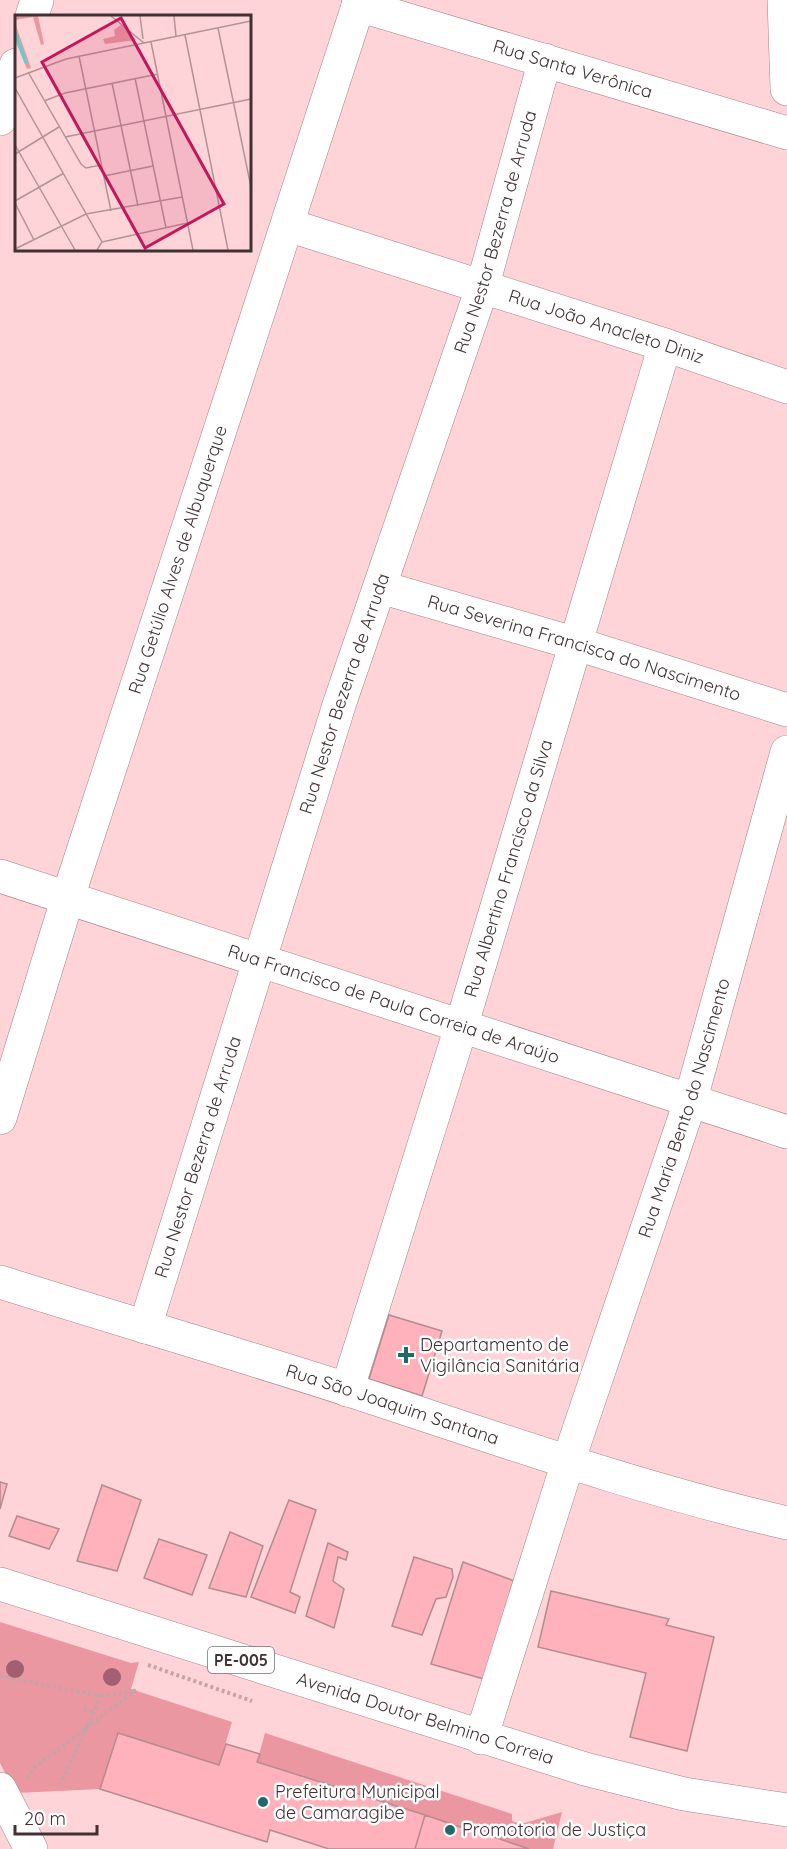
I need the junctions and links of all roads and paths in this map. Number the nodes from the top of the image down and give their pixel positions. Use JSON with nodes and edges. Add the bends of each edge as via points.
{"nodes":[{"id":1,"x":37,"y":0,"type":"edge"},
{"id":2,"x":784,"y":0,"type":"edge"},
{"id":3,"x":359,"y":2,"type":"edge"},
{"id":4,"x":32,"y":15,"type":"edge"},
{"id":5,"x":544,"y":60,"type":"junction"},
{"id":6,"x":15,"y":68,"type":"edge"},
{"id":7,"x":787,"y":89,"type":"edge"},
{"id":8,"x":0,"y":118,"type":"edge"},
{"id":9,"x":787,"y":133,"type":"edge"},
{"id":10,"x":288,"y":225,"type":"junction"},
{"id":11,"x":482,"y":288,"type":"junction"},
{"id":12,"x":665,"y":345,"type":"junction"},
{"id":13,"x":787,"y":387,"type":"edge"},
{"id":14,"x":380,"y":587,"type":"junction"},
{"id":15,"x":577,"y":644,"type":"junction"},
{"id":16,"x":787,"y":710,"type":"edge"},
{"id":17,"x":787,"y":752,"type":"edge"},
{"id":18,"x":778,"y":813,"type":"edge"},
{"id":19,"x":0,"y":876,"type":"edge"},
{"id":20,"x":68,"y":897,"type":"junction"},
{"id":21,"x":259,"y":961,"type":"junction"},
{"id":22,"x":461,"y":1027,"type":"junction"},
{"id":23,"x":690,"y":1102,"type":"junction"},
{"id":24,"x":0,"y":1118,"type":"edge"},
{"id":25,"x":787,"y":1132,"type":"edge"},
{"id":26,"x":0,"y":1282,"type":"edge"},
{"id":27,"x":145,"y":1328,"type":"junction"},
{"id":28,"x":347,"y":1390,"type":"junction"},
{"id":29,"x":568,"y":1462,"type":"junction"},
{"id":30,"x":787,"y":1523,"type":"edge"},
{"id":31,"x":0,"y":1584,"type":"edge"},
{"id":32,"x":139,"y":1662,"type":"dead end"},
{"id":33,"x":0,"y":1676,"type":"edge"},
{"id":34,"x":101,"y":1696,"type":"junction"},
{"id":35,"x":252,"y":1701,"type":"dead end"},
{"id":36,"x":84,"y":1709,"type":"dead end"},
{"id":37,"x":93,"y":1712,"type":"junction"},
{"id":38,"x":86,"y":1728,"type":"junction"},
{"id":39,"x":481,"y":1738,"type":"junction"},
{"id":40,"x":60,"y":1785,"type":"dead end"},
{"id":41,"x":3,"y":1794,"type":"edge"},
{"id":42,"x":787,"y":1810,"type":"edge"},
{"id":43,"x":31,"y":1849,"type":"edge"}],
"edges":[{"from":1,"to":4,"type":"street"},
{"from":2,"to":7,"type":"street"},
{"from":3,"to":5,"type":"street","name":"Rua Santa Verônica"},
{"from":3,"to":10,"type":"street","name":"Rua Getúlio Alves de Albuquerque"},
{"from":5,"to":9,"type":"street","name":"Rua Santa Verônica"},
{"from":5,"to":11,"type":"street","name":"Rua Nestor Bezerra de Arruda"},
{"from":6,"to":8,"type":"street"},
{"from":10,"to":11,"type":"street","name":"Rua João Anacleto Diniz"},
{"from":10,"to":20,"type":"street","name":"Rua Getúlio Alves de Albuquerque"},
{"from":11,"to":12,"type":"street","name":"Rua João Anacleto Diniz"},
{"from":11,"to":14,"type":"street","name":"Rua Nestor Bezerra de Arruda"},
{"from":12,"to":13,"type":"street","name":"Rua João Anacleto Diniz"},
{"from":12,"to":15,"type":"street","name":"Rua Albertino Francisco da Silva"},
{"from":14,"to":15,"type":"street","name":"Rua Severina Francisca do Nascimento"},
{"from":14,"to":21,"type":"street","name":"Rua Nestor Bezerra de Arruda"},
{"from":15,"to":16,"type":"street","name":"Rua Severina Francisca do Nascimento"},
{"from":15,"to":22,"type":"street","name":"Rua Albertino Francisco da Silva"},
{"from":17,"to":18,"type":"street","name":"Rua Maria Bento do Nascimento"},
{"from":18,"to":23,"type":"street","name":"Rua Maria Bento do Nascimento"},
{"from":19,"to":20,"type":"street","name":"Rua Francisco de Paula Correia de Araújo"},
{"from":20,"to":21,"type":"street","name":"Rua Francisco de Paula Correia de Araújo"},
{"from":20,"to":24,"type":"street","name":"Rua Getúlio Alves de Albuquerque"},
{"from":21,"to":22,"type":"street","name":"Rua Francisco de Paula Correia de Araújo"},
{"from":21,"to":27,"type":"street","name":"Rua Nestor Bezerra de Arruda"},
{"from":22,"to":23,"type":"street","name":"Rua Francisco de Paula Correia de Araújo"},
{"from":22,"to":28,"type":"street","name":"Rua Albertino Francisco da Silva"},
{"from":23,"to":25,"type":"street","name":"Rua Francisco de Paula Correia de Araújo"},
{"from":23,"to":29,"type":"street","name":"Rua Maria Bento do Nascimento"},
{"from":26,"to":27,"type":"street","name":"Rua São Joaquim Santana"},
{"from":27,"to":28,"type":"street","name":"Rua São Joaquim Santana"},
{"from":28,"to":29,"type":"street","name":"Rua São Joaquim Santana"},
{"from":29,"to":30,"type":"street","name":"Rua São Joaquim Santana"},
{"from":29,"to":39,"type":"street","name":"Rua Maria Bento do Nascimento"},
{"from":31,"to":39,"type":"street","name":"Avenida Doutor Belmino Correia","number":"PE-005"},
{"from":32,"to":35,"type":"path"},
{"from":33,"to":34,"type":"path"},
{"from":34,"to":37,"type":"path"},
{"from":34,"to":38,"type":"path","via":[[136,1690]]},
{"from":36,"to":37,"type":"path"},
{"from":37,"to":38,"type":"path"},
{"from":38,"to":40,"type":"path"},
{"from":38,"to":41,"type":"path","via":[[35,1767],[16,1793]]},
{"from":39,"to":42,"type":"street","name":"Avenida Doutor Belmino Correia","number":"PE-005","via":[[684,1794]]},
{"from":41,"to":43,"type":"street"}]}
